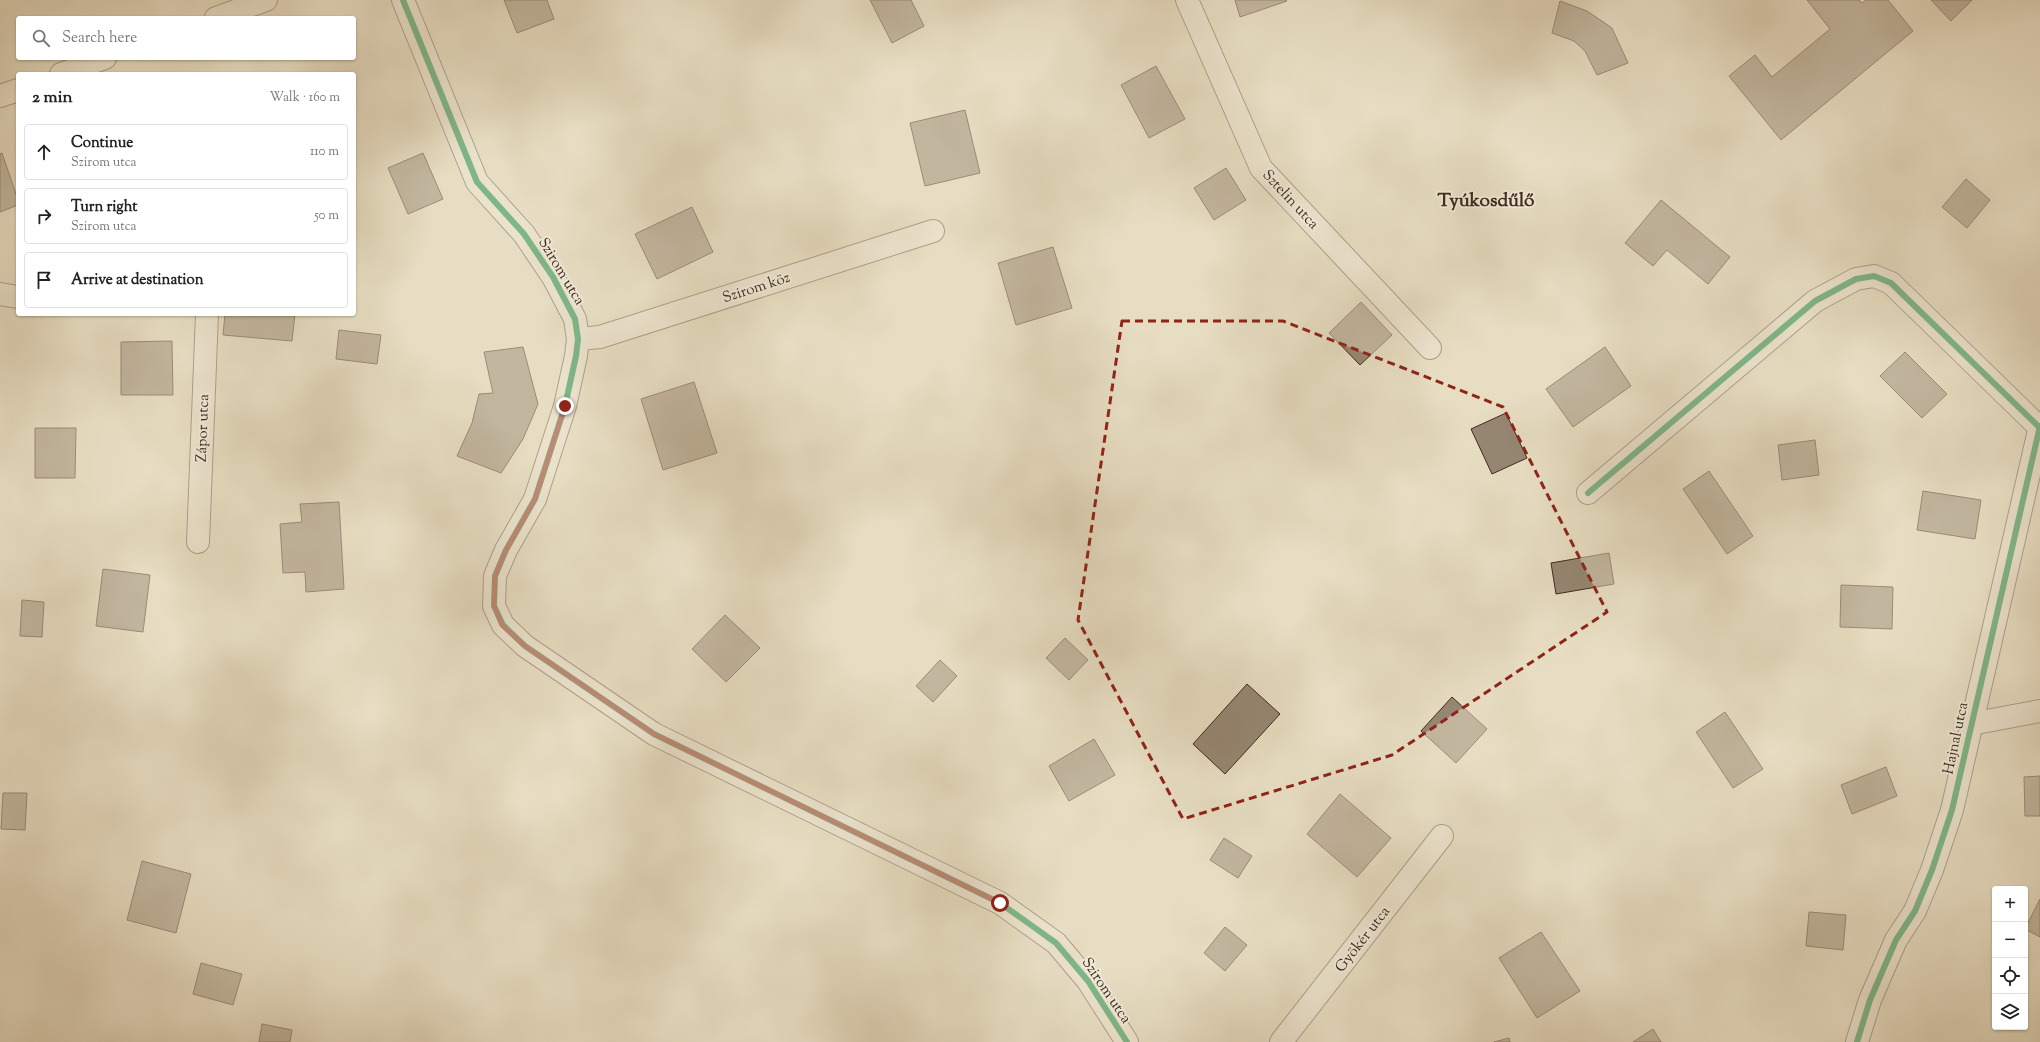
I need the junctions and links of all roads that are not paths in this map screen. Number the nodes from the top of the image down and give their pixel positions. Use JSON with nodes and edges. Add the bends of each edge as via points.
{"nodes":[{"id":1,"x":266,"y":0,"type":"edge"},
{"id":2,"x":403,"y":0,"type":"edge"},
{"id":3,"x":1187,"y":0,"type":"edge"},
{"id":4,"x":222,"y":16,"type":"edge"},
{"id":5,"x":100,"y":60,"type":"edge"},
{"id":6,"x":66,"y":72,"type":"edge"},
{"id":7,"x":16,"y":91,"type":"edge"},
{"id":8,"x":0,"y":96,"type":"edge"},
{"id":9,"x":932,"y":231,"type":"dead end"},
{"id":10,"x":0,"y":294,"type":"edge"},
{"id":11,"x":16,"y":297,"type":"edge"},
{"id":12,"x":207,"y":316,"type":"edge"},
{"id":13,"x":578,"y":339,"type":"junction"},
{"id":14,"x":1430,"y":348,"type":"dead end"},
{"id":15,"x":2040,"y":426,"type":"edge"},
{"id":16,"x":1588,"y":493,"type":"dead end"},
{"id":17,"x":198,"y":542,"type":"dead end"},
{"id":18,"x":2040,"y":711,"type":"edge"},
{"id":19,"x":1972,"y":724,"type":"junction"},
{"id":20,"x":1442,"y":836,"type":"dead end"},
{"id":21,"x":1127,"y":1042,"type":"edge"},
{"id":22,"x":1281,"y":1042,"type":"edge"},
{"id":23,"x":1857,"y":1042,"type":"edge"}],
"edges":[{"from":1,"to":4,"type":"street"},
{"from":2,"to":13,"type":"street","name":"Szirom utca","via":[[477,182],[524,234],[553,277],[575,319]]},
{"from":3,"to":14,"type":"street","name":"Sztelin utca","via":[[1261,168]]},
{"from":5,"to":6,"type":"street"},
{"from":7,"to":8,"type":"street"},
{"from":9,"to":13,"type":"street","name":"Szirom köz","via":[[600,337]]},
{"from":10,"to":11,"type":"street"},
{"from":12,"to":17,"type":"street","name":"Zápor utca"},
{"from":13,"to":21,"type":"street","name":"Szirom utca","via":[[565,406],[535,499],[506,550],[495,576],[494,606],[502,625],[525,646],[654,734],[1000,903],[1056,942],[1088,981]]},
{"from":15,"to":16,"type":"street","via":[[1891,283],[1874,276],[1856,280],[1815,300]]},
{"from":15,"to":19,"type":"street","name":"Hajnal utca"},
{"from":18,"to":19,"type":"street"},
{"from":19,"to":23,"type":"street","name":"Hajnal utca","via":[[1952,810],[1932,870],[1915,911],[1896,940],[1870,1000]]},
{"from":20,"to":22,"type":"street","name":"Gyökér utca"}]}
